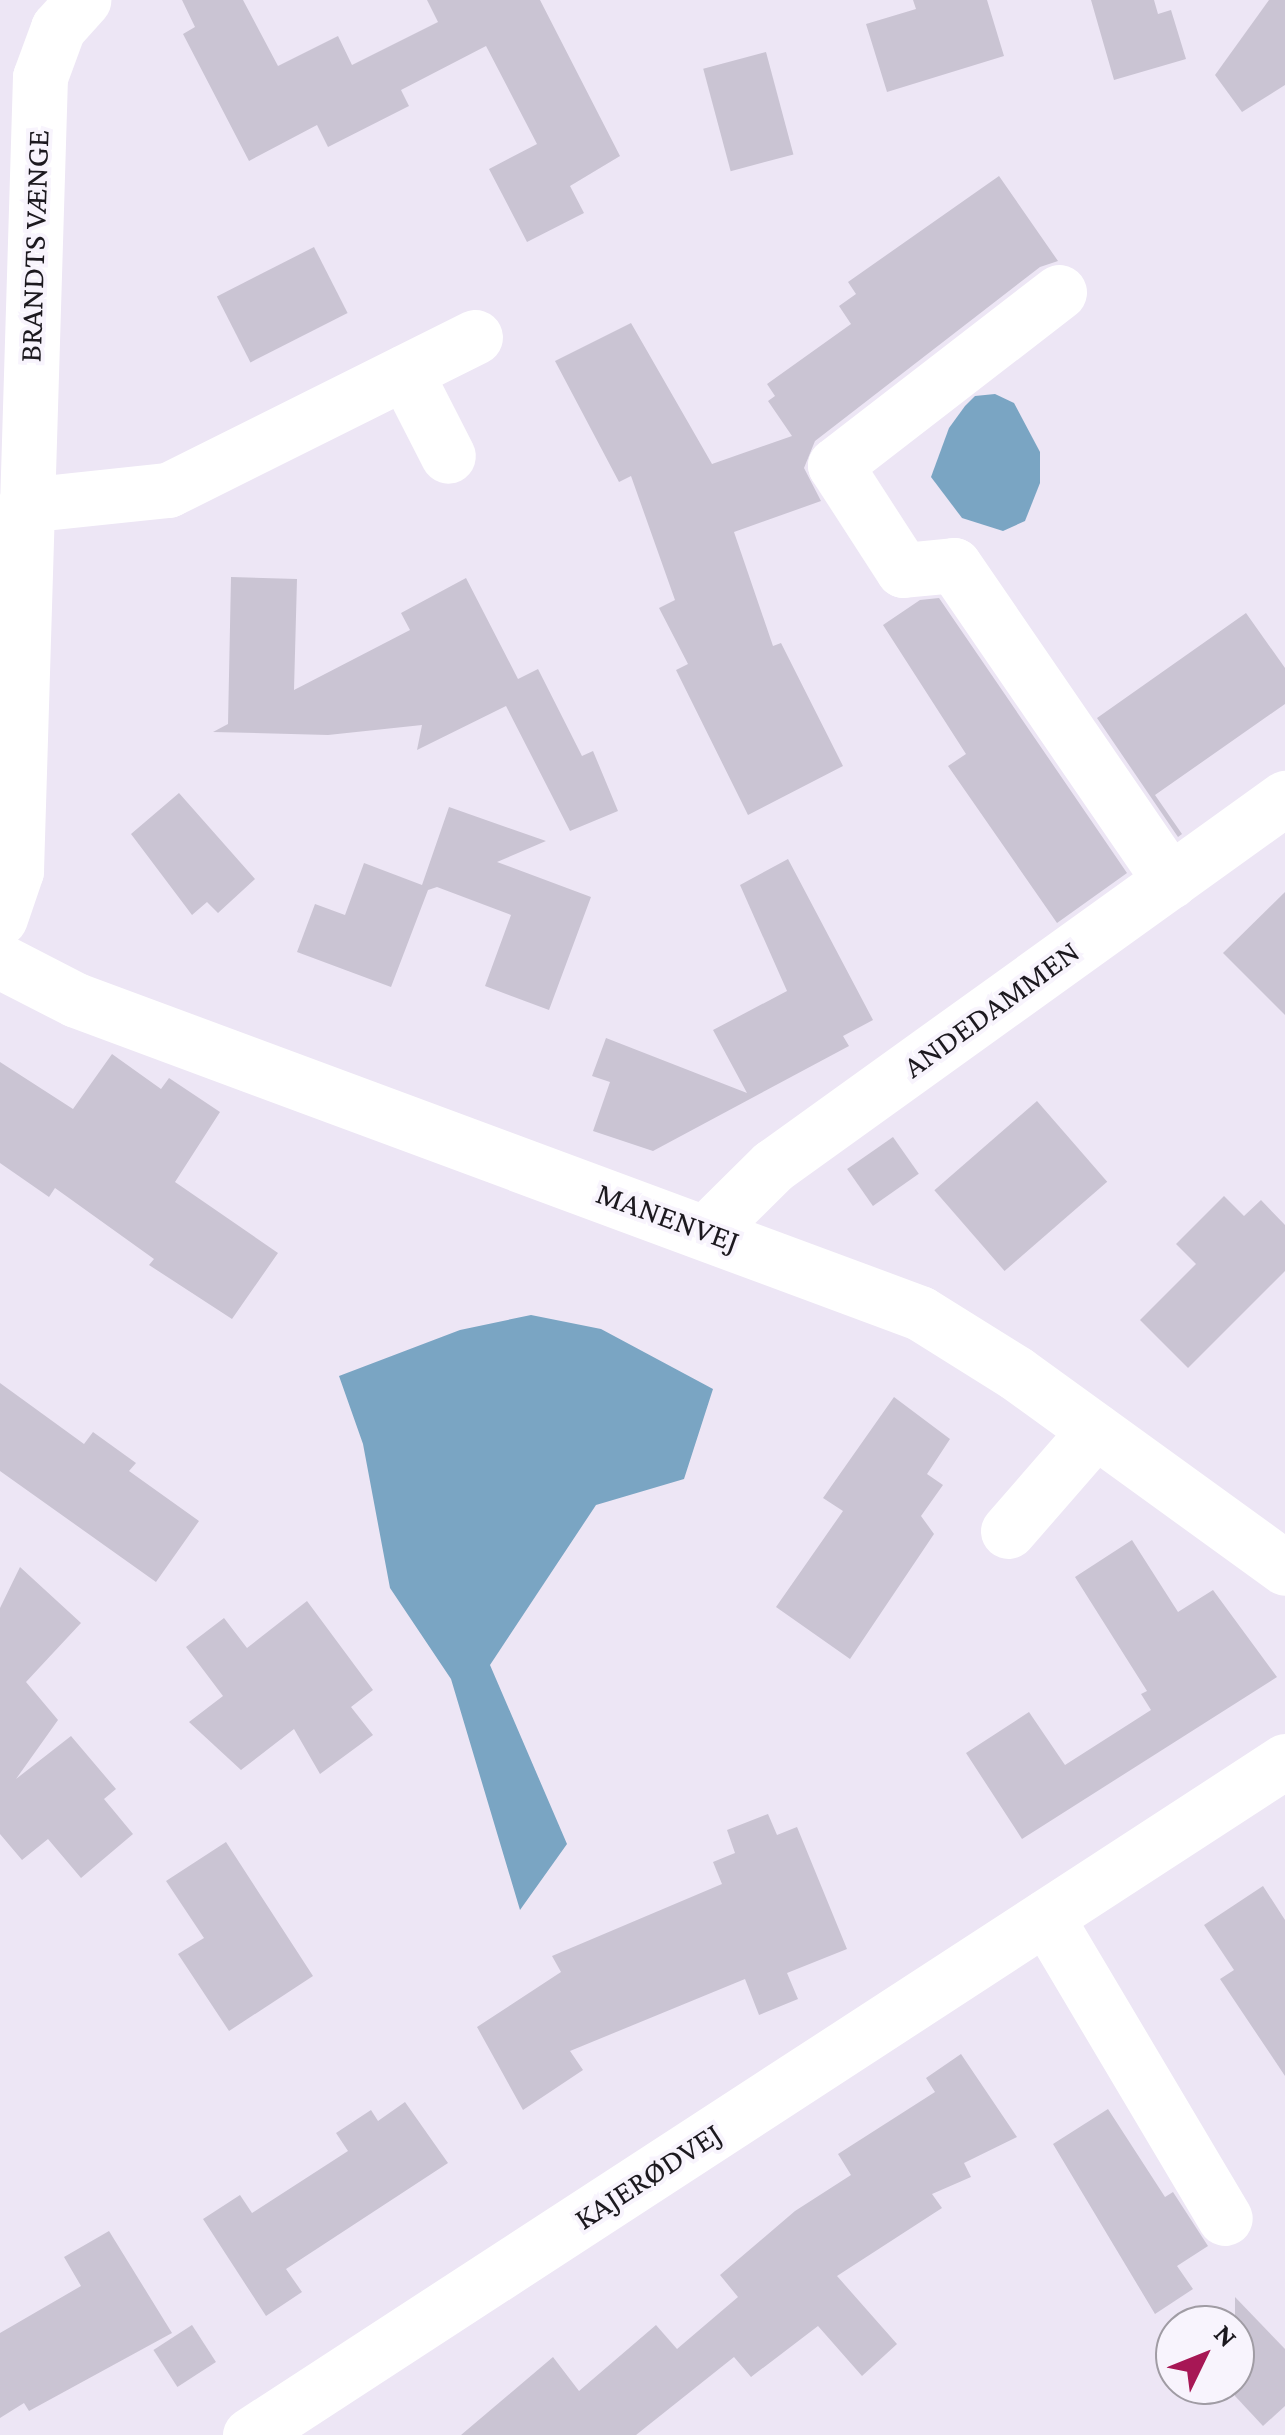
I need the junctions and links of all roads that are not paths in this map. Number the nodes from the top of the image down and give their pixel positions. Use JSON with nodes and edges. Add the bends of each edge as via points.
{"nodes":[{"id":1,"x":83,"y":0,"type":"edge"},
{"id":2,"x":1059,"y":292,"type":"dead end"},
{"id":3,"x":475,"y":337,"type":"dead end"},
{"id":4,"x":405,"y":372,"type":"junction"},
{"id":5,"x":448,"y":456,"type":"dead end"},
{"id":6,"x":25,"y":505,"type":"junction"},
{"id":7,"x":1285,"y":798,"type":"edge"},
{"id":8,"x":1170,"y":881,"type":"junction"},
{"id":9,"x":0,"y":918,"type":"edge"},
{"id":10,"x":0,"y":961,"type":"edge"},
{"id":11,"x":707,"y":1231,"type":"junction"},
{"id":12,"x":1096,"y":1431,"type":"junction"},
{"id":13,"x":1008,"y":1531,"type":"dead end"},
{"id":14,"x":1285,"y":1568,"type":"edge"},
{"id":15,"x":1285,"y":1762,"type":"edge"},
{"id":16,"x":1046,"y":1917,"type":"junction"},
{"id":17,"x":1226,"y":2218,"type":"dead end"},
{"id":18,"x":250,"y":2435,"type":"edge"}],
"edges":[{"from":1,"to":6,"type":"street","name":"BRANDTS VÆNGE","via":[[58,28],[40,77]]},
{"from":2,"to":8,"type":"street","via":[[835,465],[903,570],[954,564]]},
{"from":3,"to":4,"type":"street"},
{"from":4,"to":5,"type":"street"},
{"from":4,"to":6,"type":"street","via":[[168,490]]},
{"from":6,"to":9,"type":"street","name":"BRANDTS VÆNGE","via":[[16,871]]},
{"from":7,"to":8,"type":"street","name":"ANDEDAMMEN"},
{"from":8,"to":11,"type":"street","name":"ANDEDAMMEN","via":[[773,1166]]},
{"from":10,"to":11,"type":"street","name":"MANENVEJ","via":[[76,1000]]},
{"from":11,"to":12,"type":"street","name":"MANENVEJ","via":[[920,1314]]},
{"from":12,"to":13,"type":"street"},
{"from":12,"to":14,"type":"street","name":"MANENVEJ"},
{"from":15,"to":16,"type":"street","name":"KAJERØDVEJ"},
{"from":16,"to":17,"type":"street"},
{"from":16,"to":18,"type":"street","name":"KAJERØDVEJ"}]}
